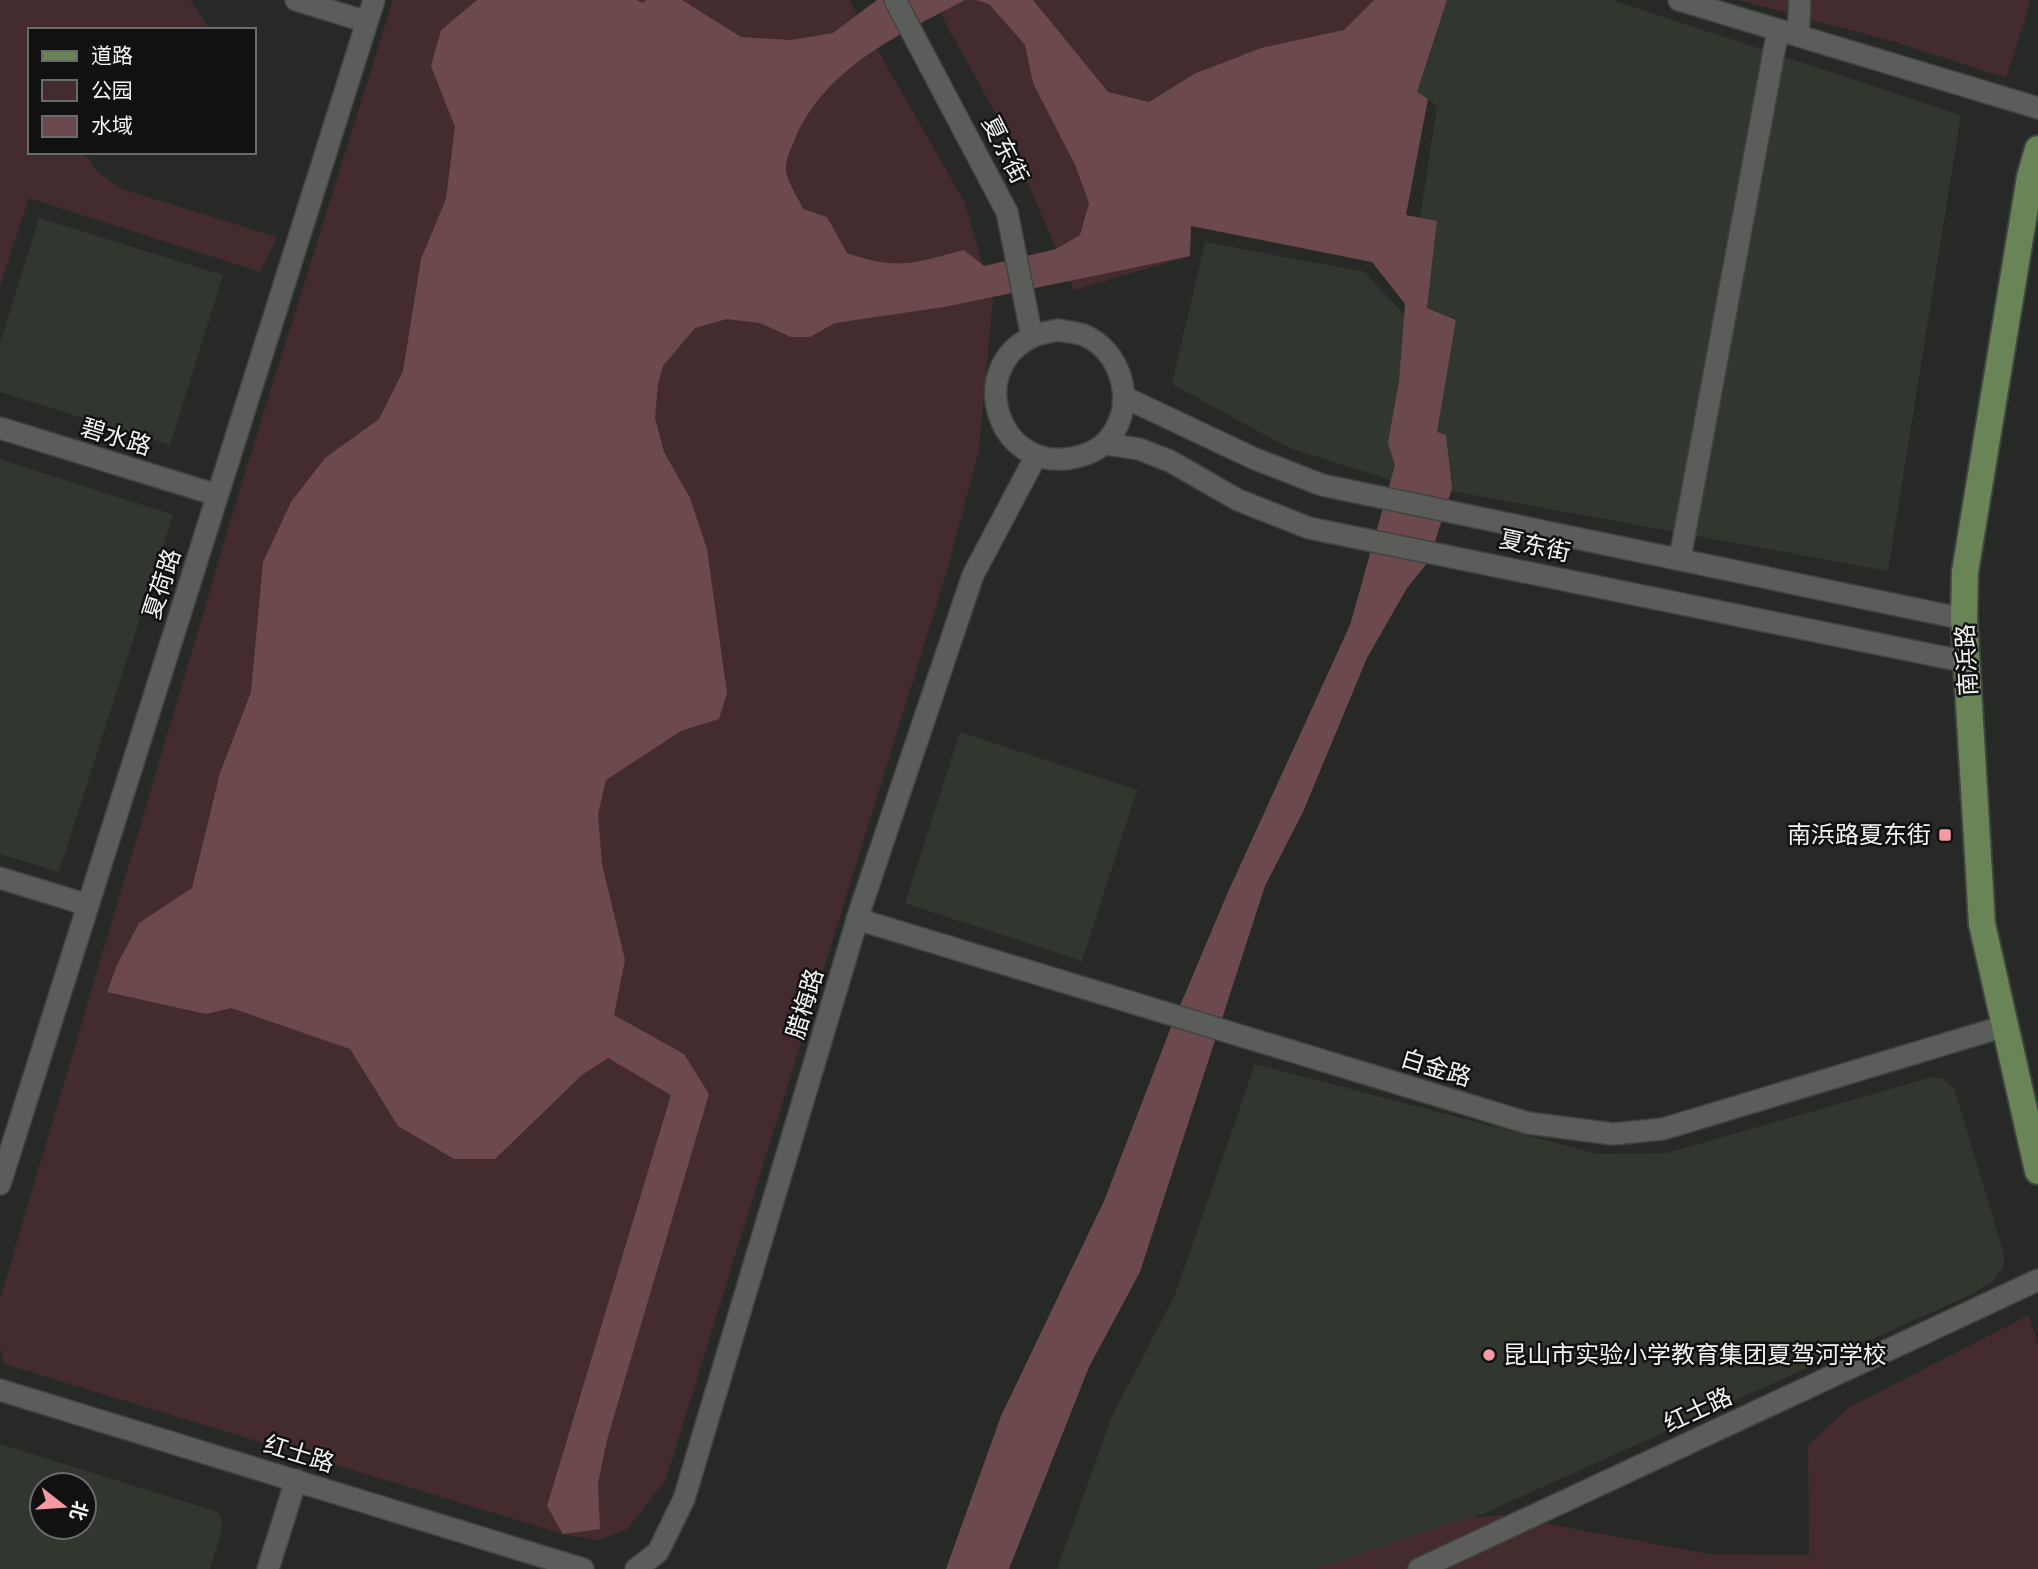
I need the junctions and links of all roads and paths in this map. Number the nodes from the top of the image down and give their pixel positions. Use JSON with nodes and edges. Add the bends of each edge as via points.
{"nodes":[{"id":1,"x":296,"y":0,"type":"edge"},
{"id":2,"x":374,"y":0,"type":"edge"},
{"id":3,"x":895,"y":0,"type":"edge"},
{"id":4,"x":1679,"y":0,"type":"edge"},
{"id":5,"x":1800,"y":0,"type":"edge"},
{"id":6,"x":367,"y":22,"type":"junction"},
{"id":7,"x":1788,"y":33,"type":"junction"},
{"id":8,"x":2038,"y":108,"type":"edge"},
{"id":9,"x":2038,"y":149,"type":"edge"},
{"id":10,"x":1032,"y":337,"type":"junction"},
{"id":11,"x":1124,"y":397,"type":"junction"},
{"id":12,"x":0,"y":428,"type":"edge"},
{"id":13,"x":1106,"y":444,"type":"junction"},
{"id":14,"x":1036,"y":456,"type":"junction"},
{"id":15,"x":217,"y":495,"type":"junction"},
{"id":16,"x":1680,"y":558,"type":"junction"},
{"id":17,"x":1964,"y":619,"type":"junction"},
{"id":18,"x":1967,"y":662,"type":"junction"},
{"id":19,"x":0,"y":878,"type":"edge"},
{"id":20,"x":88,"y":905,"type":"junction"},
{"id":21,"x":858,"y":919,"type":"junction"},
{"id":22,"x":2005,"y":1026,"type":"junction"},
{"id":23,"x":2038,"y":1171,"type":"edge"},
{"id":24,"x":0,"y":1184,"type":"edge"},
{"id":25,"x":2038,"y":1280,"type":"edge"},
{"id":26,"x":0,"y":1390,"type":"edge"},
{"id":27,"x":296,"y":1480,"type":"junction"},
{"id":28,"x":268,"y":1569,"type":"edge"},
{"id":29,"x":583,"y":1569,"type":"edge"},
{"id":30,"x":636,"y":1569,"type":"edge"},
{"id":31,"x":1419,"y":1569,"type":"edge"}],
"edges":[{"from":1,"to":6,"type":"street"},
{"from":2,"to":6,"type":"street","name":"夏荷路"},
{"from":3,"to":10,"type":"street","name":"夏东街","via":[[1007,212]]},
{"from":4,"to":7,"type":"street"},
{"from":5,"to":7,"type":"street"},
{"from":6,"to":15,"type":"street","name":"夏荷路"},
{"from":7,"to":8,"type":"street"},
{"from":7,"to":16,"type":"street"},
{"from":9,"to":17,"type":"main road","name":"南浜路","via":[[1969,547]]},
{"from":10,"to":11,"type":"street","via":[[1058,330],[1084,335],[1105,349],[1120,372]]},
{"from":10,"to":14,"type":"street","via":[[1012,351],[999,373],[995,397],[1000,422],[1014,442]]},
{"from":11,"to":13,"type":"street","via":[[1119,422]]},
{"from":11,"to":16,"type":"street","name":"夏东街","via":[[1322,485]]},
{"from":12,"to":15,"type":"street","name":"碧水路"},
{"from":13,"to":14,"type":"street","via":[[1083,456],[1059,460]]},
{"from":13,"to":18,"type":"street","name":"夏东街","via":[[1139,449],[1170,461],[1204,483],[1309,528]]},
{"from":14,"to":21,"type":"street","name":"腊梅路","via":[[973,575]]},
{"from":15,"to":20,"type":"street","name":"夏荷路"},
{"from":16,"to":17,"type":"street","name":"夏东街"},
{"from":17,"to":18,"type":"main road","name":"南浜路"},
{"from":18,"to":22,"type":"main road","name":"南浜路","via":[[1982,924]]},
{"from":19,"to":20,"type":"street"},
{"from":20,"to":24,"type":"street","name":"夏荷路"},
{"from":21,"to":22,"type":"street","name":"白金路","via":[[1528,1123],[1613,1134],[1663,1129]]},
{"from":21,"to":30,"type":"street","name":"腊梅路","via":[[684,1499],[658,1552]]},
{"from":22,"to":23,"type":"main road","name":"南浜路"},
{"from":25,"to":31,"type":"street","name":"红士路"},
{"from":26,"to":27,"type":"street","name":"红士路"},
{"from":27,"to":28,"type":"street"},
{"from":27,"to":29,"type":"street","name":"红士路"}]}
